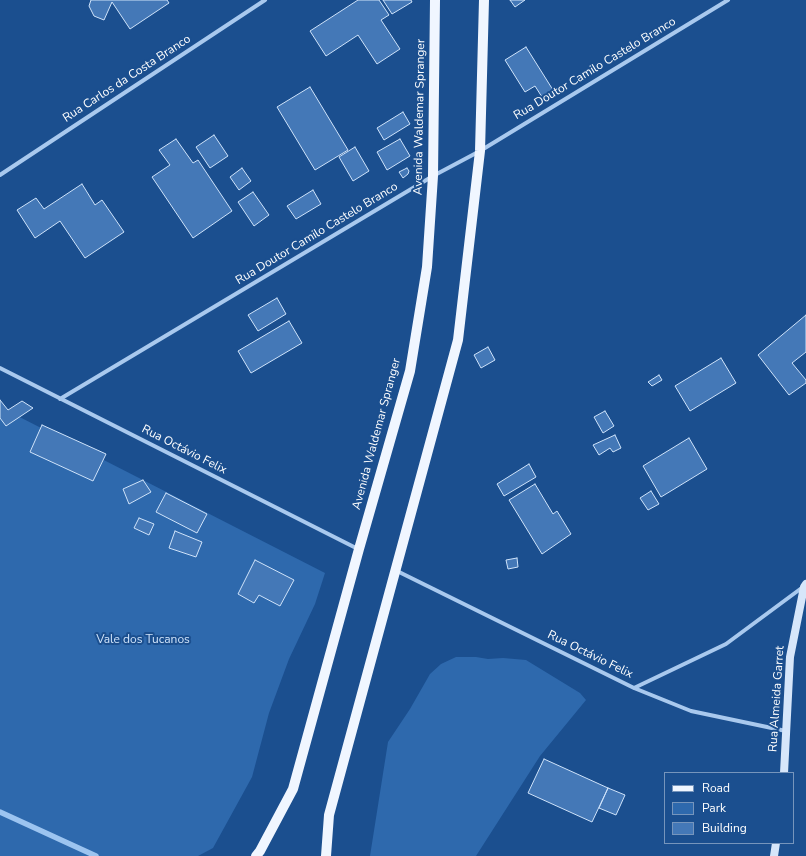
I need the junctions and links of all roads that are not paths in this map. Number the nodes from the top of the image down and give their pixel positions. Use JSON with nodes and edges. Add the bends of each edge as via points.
{"nodes":[{"id":1,"x":265,"y":0,"type":"edge"},
{"id":2,"x":435,"y":0,"type":"edge"},
{"id":3,"x":484,"y":0,"type":"edge"},
{"id":4,"x":728,"y":0,"type":"edge"},
{"id":5,"x":480,"y":151,"type":"junction"},
{"id":6,"x":0,"y":175,"type":"edge"},
{"id":7,"x":433,"y":176,"type":"junction"},
{"id":8,"x":0,"y":368,"type":"edge"},
{"id":9,"x":60,"y":399,"type":"junction"},
{"id":10,"x":359,"y":549,"type":"junction"},
{"id":11,"x":396,"y":570,"type":"junction"},
{"id":12,"x":805,"y":586,"type":"edge"},
{"id":13,"x":634,"y":688,"type":"junction"},
{"id":14,"x":786,"y":731,"type":"junction"},
{"id":15,"x":784,"y":772,"type":"edge"},
{"id":16,"x":776,"y":844,"type":"edge"},
{"id":17,"x":256,"y":856,"type":"edge"},
{"id":18,"x":326,"y":856,"type":"edge"},
{"id":19,"x":774,"y":856,"type":"edge"}],
"edges":[{"from":1,"to":6,"type":"street","name":"Rua Carlos da Costa Branco"},
{"from":2,"to":7,"type":"main road","name":"Avenida Waldemar Spranger"},
{"from":3,"to":5,"type":"main road"},
{"from":4,"to":5,"type":"street","name":"Rua Doutor Camilo Castelo Branco"},
{"from":5,"to":7,"type":"street","name":"Rua Doutor Camilo Castelo Branco"},
{"from":5,"to":11,"type":"main road","via":[[458,340]]},
{"from":7,"to":9,"type":"street","name":"Rua Doutor Camilo Castelo Branco"},
{"from":7,"to":10,"type":"main road","name":"Avenida Waldemar Spranger","via":[[427,267],[410,371]]},
{"from":8,"to":9,"type":"street","name":"Rua Octávio Felix"},
{"from":9,"to":10,"type":"street","name":"Rua Octávio Felix"},
{"from":10,"to":17,"type":"main road","name":"Avenida Waldemar Spranger","via":[[293,789]]},
{"from":11,"to":13,"type":"street","name":"Rua Octávio Felix"},
{"from":11,"to":18,"type":"main road","via":[[329,815]]},
{"from":12,"to":13,"type":"street","name":"Rua Almeida Garret","via":[[726,644]]},
{"from":12,"to":14,"type":"street","name":"Rua Almeida Garret","via":[[790,658]]},
{"from":13,"to":14,"type":"street","name":"Rua Octávio Felix","via":[[691,711]]},
{"from":14,"to":15,"type":"street","name":"Rua Almeida Garret"},
{"from":16,"to":19,"type":"street"}]}
